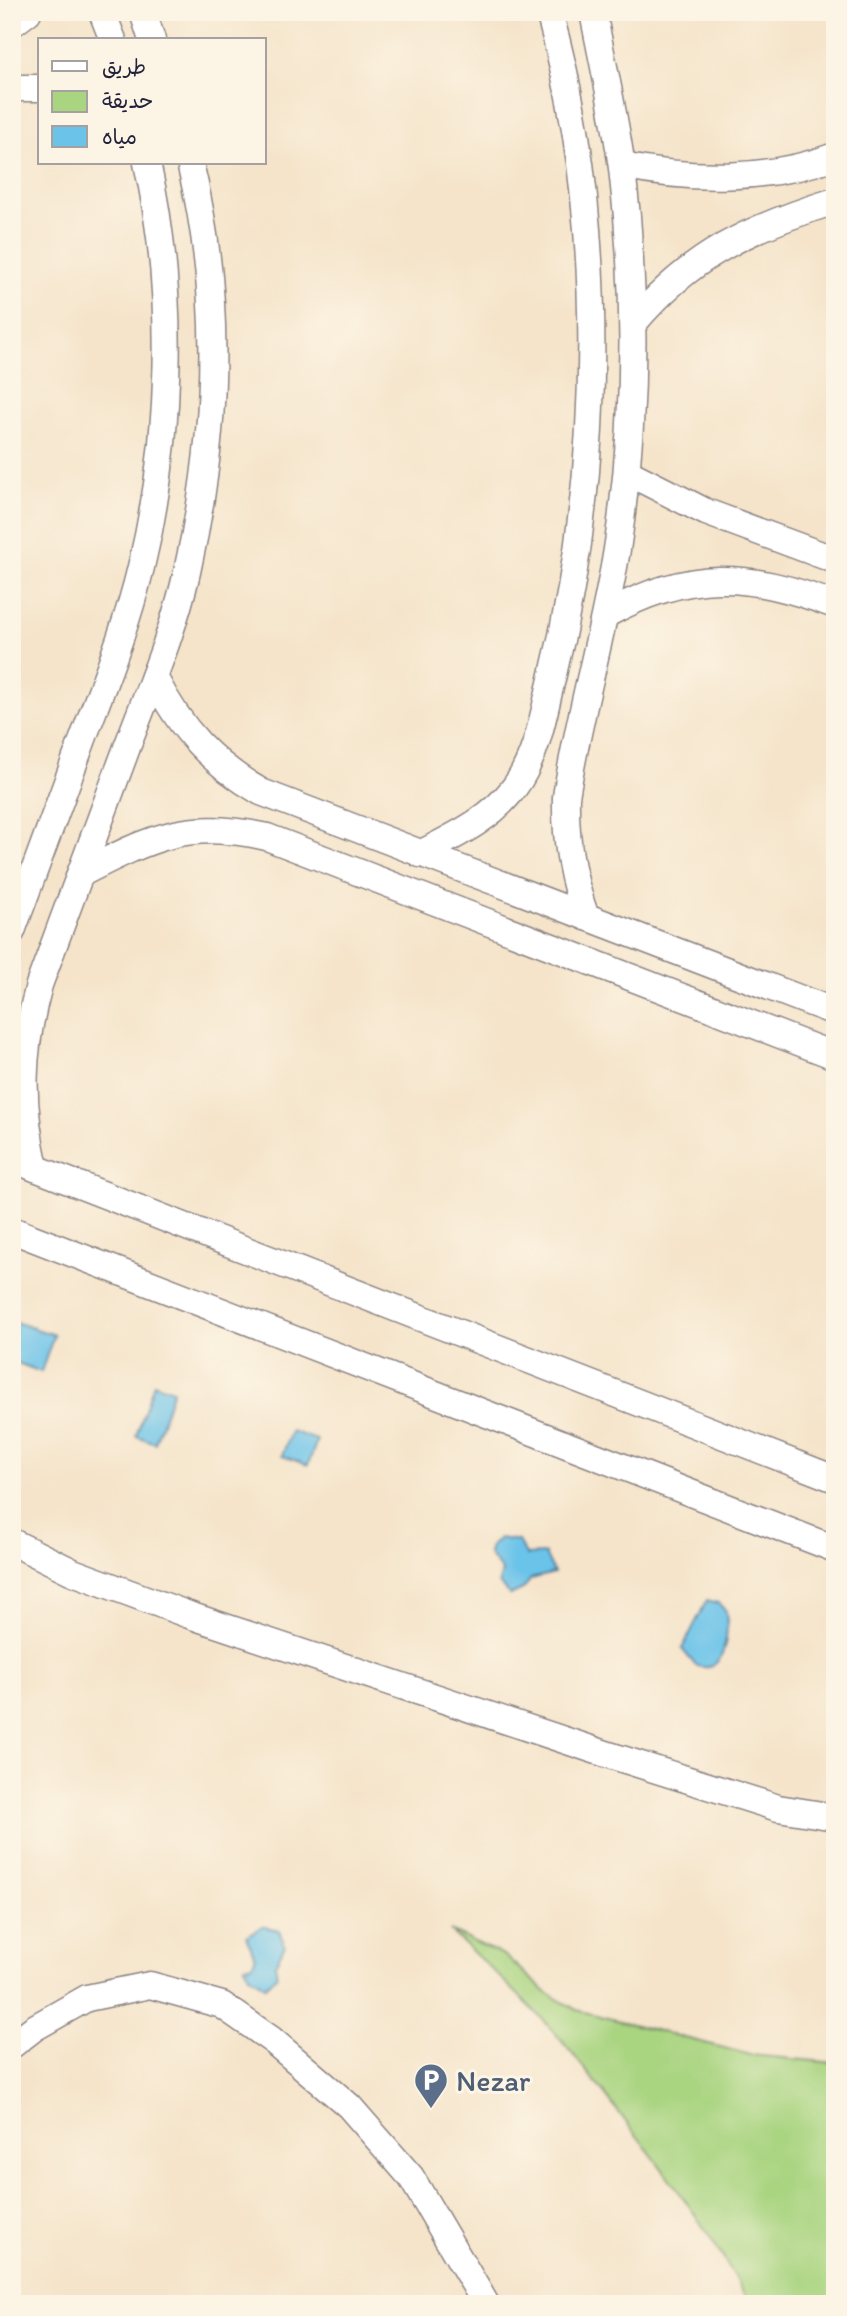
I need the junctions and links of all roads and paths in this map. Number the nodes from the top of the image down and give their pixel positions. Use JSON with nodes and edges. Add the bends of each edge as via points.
{"nodes":[{"id":1,"x":28,"y":12,"type":"edge"},
{"id":2,"x":102,"y":12,"type":"edge"},
{"id":3,"x":143,"y":12,"type":"edge"},
{"id":4,"x":549,"y":12,"type":"edge"},
{"id":5,"x":593,"y":12,"type":"edge"},
{"id":6,"x":12,"y":24,"type":"edge"},
{"id":7,"x":112,"y":38,"type":"edge"},
{"id":8,"x":151,"y":38,"type":"edge"},
{"id":9,"x":12,"y":88,"type":"edge"},
{"id":10,"x":38,"y":88,"type":"edge"},
{"id":11,"x":835,"y":156,"type":"edge"},
{"id":12,"x":147,"y":164,"type":"edge"},
{"id":13,"x":190,"y":164,"type":"edge"},
{"id":14,"x":622,"y":166,"type":"junction"},
{"id":15,"x":835,"y":201,"type":"edge"},
{"id":16,"x":632,"y":324,"type":"junction"},
{"id":17,"x":626,"y":472,"type":"junction"},
{"id":18,"x":835,"y":560,"type":"edge"},
{"id":19,"x":835,"y":606,"type":"edge"},
{"id":20,"x":605,"y":615,"type":"junction"},
{"id":21,"x":153,"y":677,"type":"junction"},
{"id":22,"x":420,"y":854,"type":"junction"},
{"id":23,"x":80,"y":874,"type":"junction"},
{"id":24,"x":586,"y":917,"type":"junction"},
{"id":25,"x":12,"y":931,"type":"edge"},
{"id":26,"x":835,"y":1012,"type":"edge"},
{"id":27,"x":835,"y":1056,"type":"edge"},
{"id":28,"x":24,"y":1164,"type":"edge"},
{"id":29,"x":12,"y":1230,"type":"edge"},
{"id":30,"x":835,"y":1479,"type":"edge"},
{"id":31,"x":12,"y":1542,"type":"edge"},
{"id":32,"x":835,"y":1549,"type":"edge"},
{"id":33,"x":835,"y":1817,"type":"edge"},
{"id":34,"x":12,"y":2045,"type":"edge"},
{"id":35,"x":486,"y":2304,"type":"edge"}],
"edges":[{"from":1,"to":6,"type":"street"},
{"from":2,"to":7,"type":"street"},
{"from":3,"to":8,"type":"street"},
{"from":4,"to":22,"type":"street","via":[[569,103],[589,266],[589,430],[571,587],[530,763],[495,809]]},
{"from":5,"to":14,"type":"street"},
{"from":9,"to":10,"type":"street"},
{"from":11,"to":14,"type":"street","via":[[793,167],[726,175],[665,174]]},
{"from":12,"to":25,"type":"street","via":[[165,316],[166,369],[154,501],[124,630]]},
{"from":13,"to":21,"type":"street","via":[[207,261],[213,340],[211,419],[186,575]]},
{"from":14,"to":16,"type":"street"},
{"from":15,"to":16,"type":"street","via":[[750,231],[712,252],[669,284]]},
{"from":16,"to":17,"type":"street"},
{"from":17,"to":18,"type":"street","via":[[706,512]]},
{"from":17,"to":20,"type":"street"},
{"from":19,"to":20,"type":"street","via":[[773,584],[702,580],[634,599]]},
{"from":20,"to":24,"type":"street","via":[[566,797],[568,859]]},
{"from":21,"to":22,"type":"street","via":[[187,732],[233,775],[281,800]]},
{"from":21,"to":23,"type":"street"},
{"from":22,"to":24,"type":"street"},
{"from":23,"to":27,"type":"street","via":[[139,844],[185,831],[240,831],[267,837]]},
{"from":23,"to":28,"type":"street","via":[[29,1021],[24,1058]]},
{"from":24,"to":26,"type":"street"},
{"from":28,"to":30,"type":"street"},
{"from":29,"to":32,"type":"street"},
{"from":31,"to":33,"type":"street","via":[[73,1572],[202,1620],[778,1808]]},
{"from":34,"to":35,"type":"street","via":[[87,1998],[149,1985],[222,2005],[272,2040],[349,2106],[376,2136],[411,2177]]}]}
